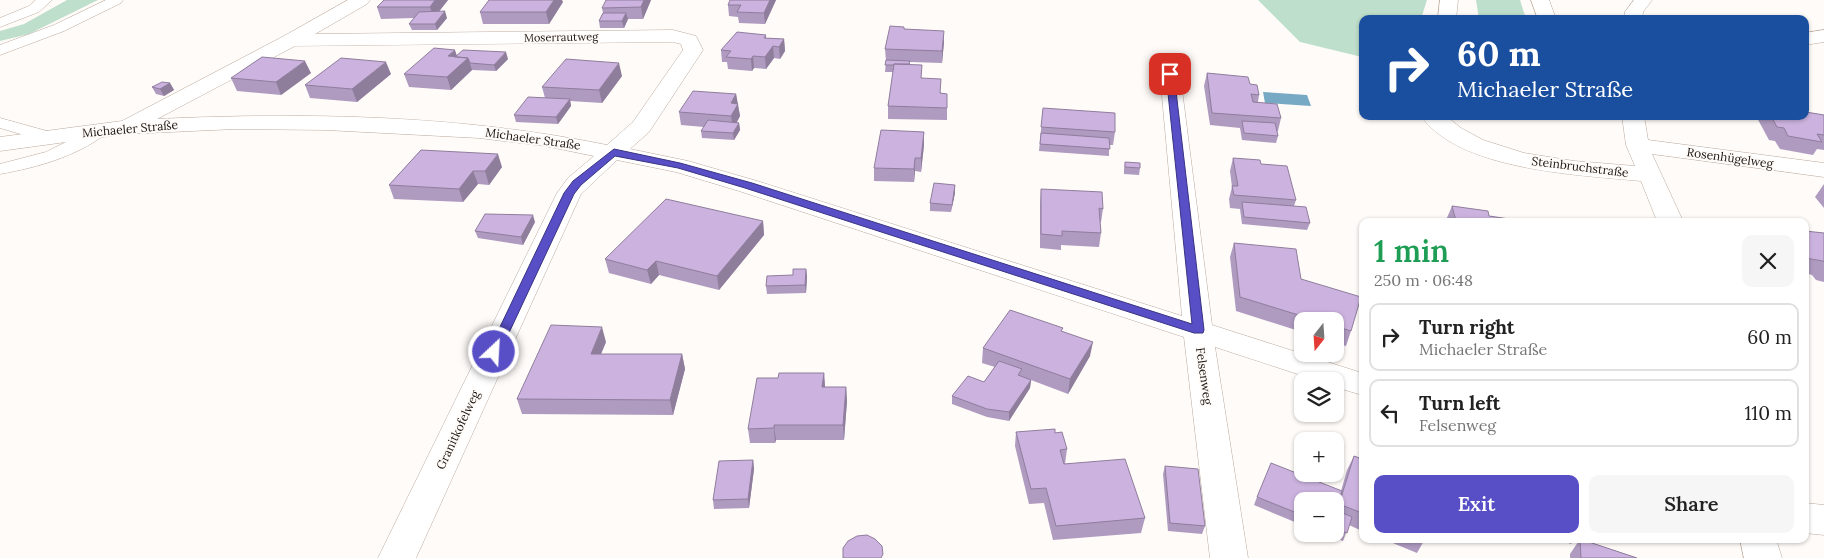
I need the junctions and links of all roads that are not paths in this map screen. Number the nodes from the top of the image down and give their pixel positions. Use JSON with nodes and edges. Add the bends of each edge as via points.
{"nodes":[{"id":1,"x":45,"y":0,"type":"edge"},
{"id":2,"x":116,"y":0,"type":"edge"},
{"id":3,"x":361,"y":0,"type":"edge"},
{"id":4,"x":1449,"y":0,"type":"edge"},
{"id":5,"x":1540,"y":0,"type":"edge"},
{"id":6,"x":1643,"y":0,"type":"edge"},
{"id":7,"x":1447,"y":15,"type":"edge"},
{"id":8,"x":1546,"y":15,"type":"edge"},
{"id":9,"x":1634,"y":15,"type":"edge"},
{"id":10,"x":0,"y":23,"type":"edge"},
{"id":11,"x":1824,"y":36,"type":"edge"},
{"id":12,"x":1809,"y":38,"type":"edge"},
{"id":13,"x":291,"y":40,"type":"junction"},
{"id":14,"x":0,"y":50,"type":"edge"},
{"id":15,"x":1170,"y":74,"type":"dead end"},
{"id":16,"x":1437,"y":120,"type":"edge"},
{"id":17,"x":1634,"y":120,"type":"edge"},
{"id":18,"x":0,"y":123,"type":"edge"},
{"id":19,"x":125,"y":127,"type":"junction"},
{"id":20,"x":100,"y":130,"type":"junction"},
{"id":21,"x":48,"y":136,"type":"junction"},
{"id":22,"x":0,"y":144,"type":"edge"},
{"id":23,"x":1637,"y":145,"type":"junction"},
{"id":24,"x":614,"y":152,"type":"junction"},
{"id":25,"x":0,"y":170,"type":"edge"},
{"id":26,"x":1824,"y":170,"type":"edge"},
{"id":27,"x":1648,"y":175,"type":"junction"},
{"id":28,"x":1669,"y":218,"type":"edge"},
{"id":29,"x":1198,"y":330,"type":"junction"},
{"id":30,"x":1359,"y":383,"type":"edge"},
{"id":31,"x":1809,"y":518,"type":"edge"},
{"id":32,"x":1824,"y":520,"type":"edge"},
{"id":33,"x":1759,"y":543,"type":"edge"},
{"id":34,"x":397,"y":558,"type":"edge"},
{"id":35,"x":1229,"y":558,"type":"edge"},
{"id":36,"x":1763,"y":558,"type":"edge"}],
"edges":[{"from":1,"to":10,"type":"lane","via":[[34,9]]},
{"from":2,"to":14,"type":"lane","via":[[90,15]]},
{"from":3,"to":13,"type":"street","name":"Moserrautweg"},
{"from":4,"to":7,"type":"street"},
{"from":5,"to":8,"type":"street"},
{"from":6,"to":9,"type":"street"},
{"from":11,"to":12,"type":"street"},
{"from":13,"to":19,"type":"street","name":"Moserrautweg"},
{"from":13,"to":24,"type":"street","name":"Moserrautweg","via":[[673,36],[689,40],[693,50],[641,127]]},
{"from":15,"to":29,"type":"street","name":"Felsenweg"},
{"from":16,"to":27,"type":"street","name":"Steinbruchstraße","via":[[1453,133],[1484,148],[1530,162]]},
{"from":17,"to":23,"type":"street","name":"Steinbruchstraße"},
{"from":18,"to":21,"type":"lane"},
{"from":19,"to":20,"type":"street","name":"Michaeler Straße"},
{"from":19,"to":24,"type":"street","name":"Michaeler Straße","via":[[236,122],[326,123],[478,131]]},
{"from":20,"to":21,"type":"street","name":"Michaeler Straße"},
{"from":20,"to":25,"type":"lane","via":[[68,151],[46,160]]},
{"from":21,"to":22,"type":"street","name":"Michaeler Straße"},
{"from":23,"to":26,"type":"street","name":"Rosenhügelweg"},
{"from":23,"to":27,"type":"street","name":"Steinbruchstraße"},
{"from":24,"to":29,"type":"street","name":"Michaeler Straße","via":[[680,166],[748,186]]},
{"from":24,"to":34,"type":"street","name":"Granitkofelweg","via":[[569,193]]},
{"from":27,"to":28,"type":"street","name":"Steinbruchstraße"},
{"from":29,"to":30,"type":"street","name":"Michaeler Straße"},
{"from":29,"to":35,"type":"street","name":"Felsenweg"},
{"from":31,"to":32,"type":"street"},
{"from":33,"to":36,"type":"street"}]}
